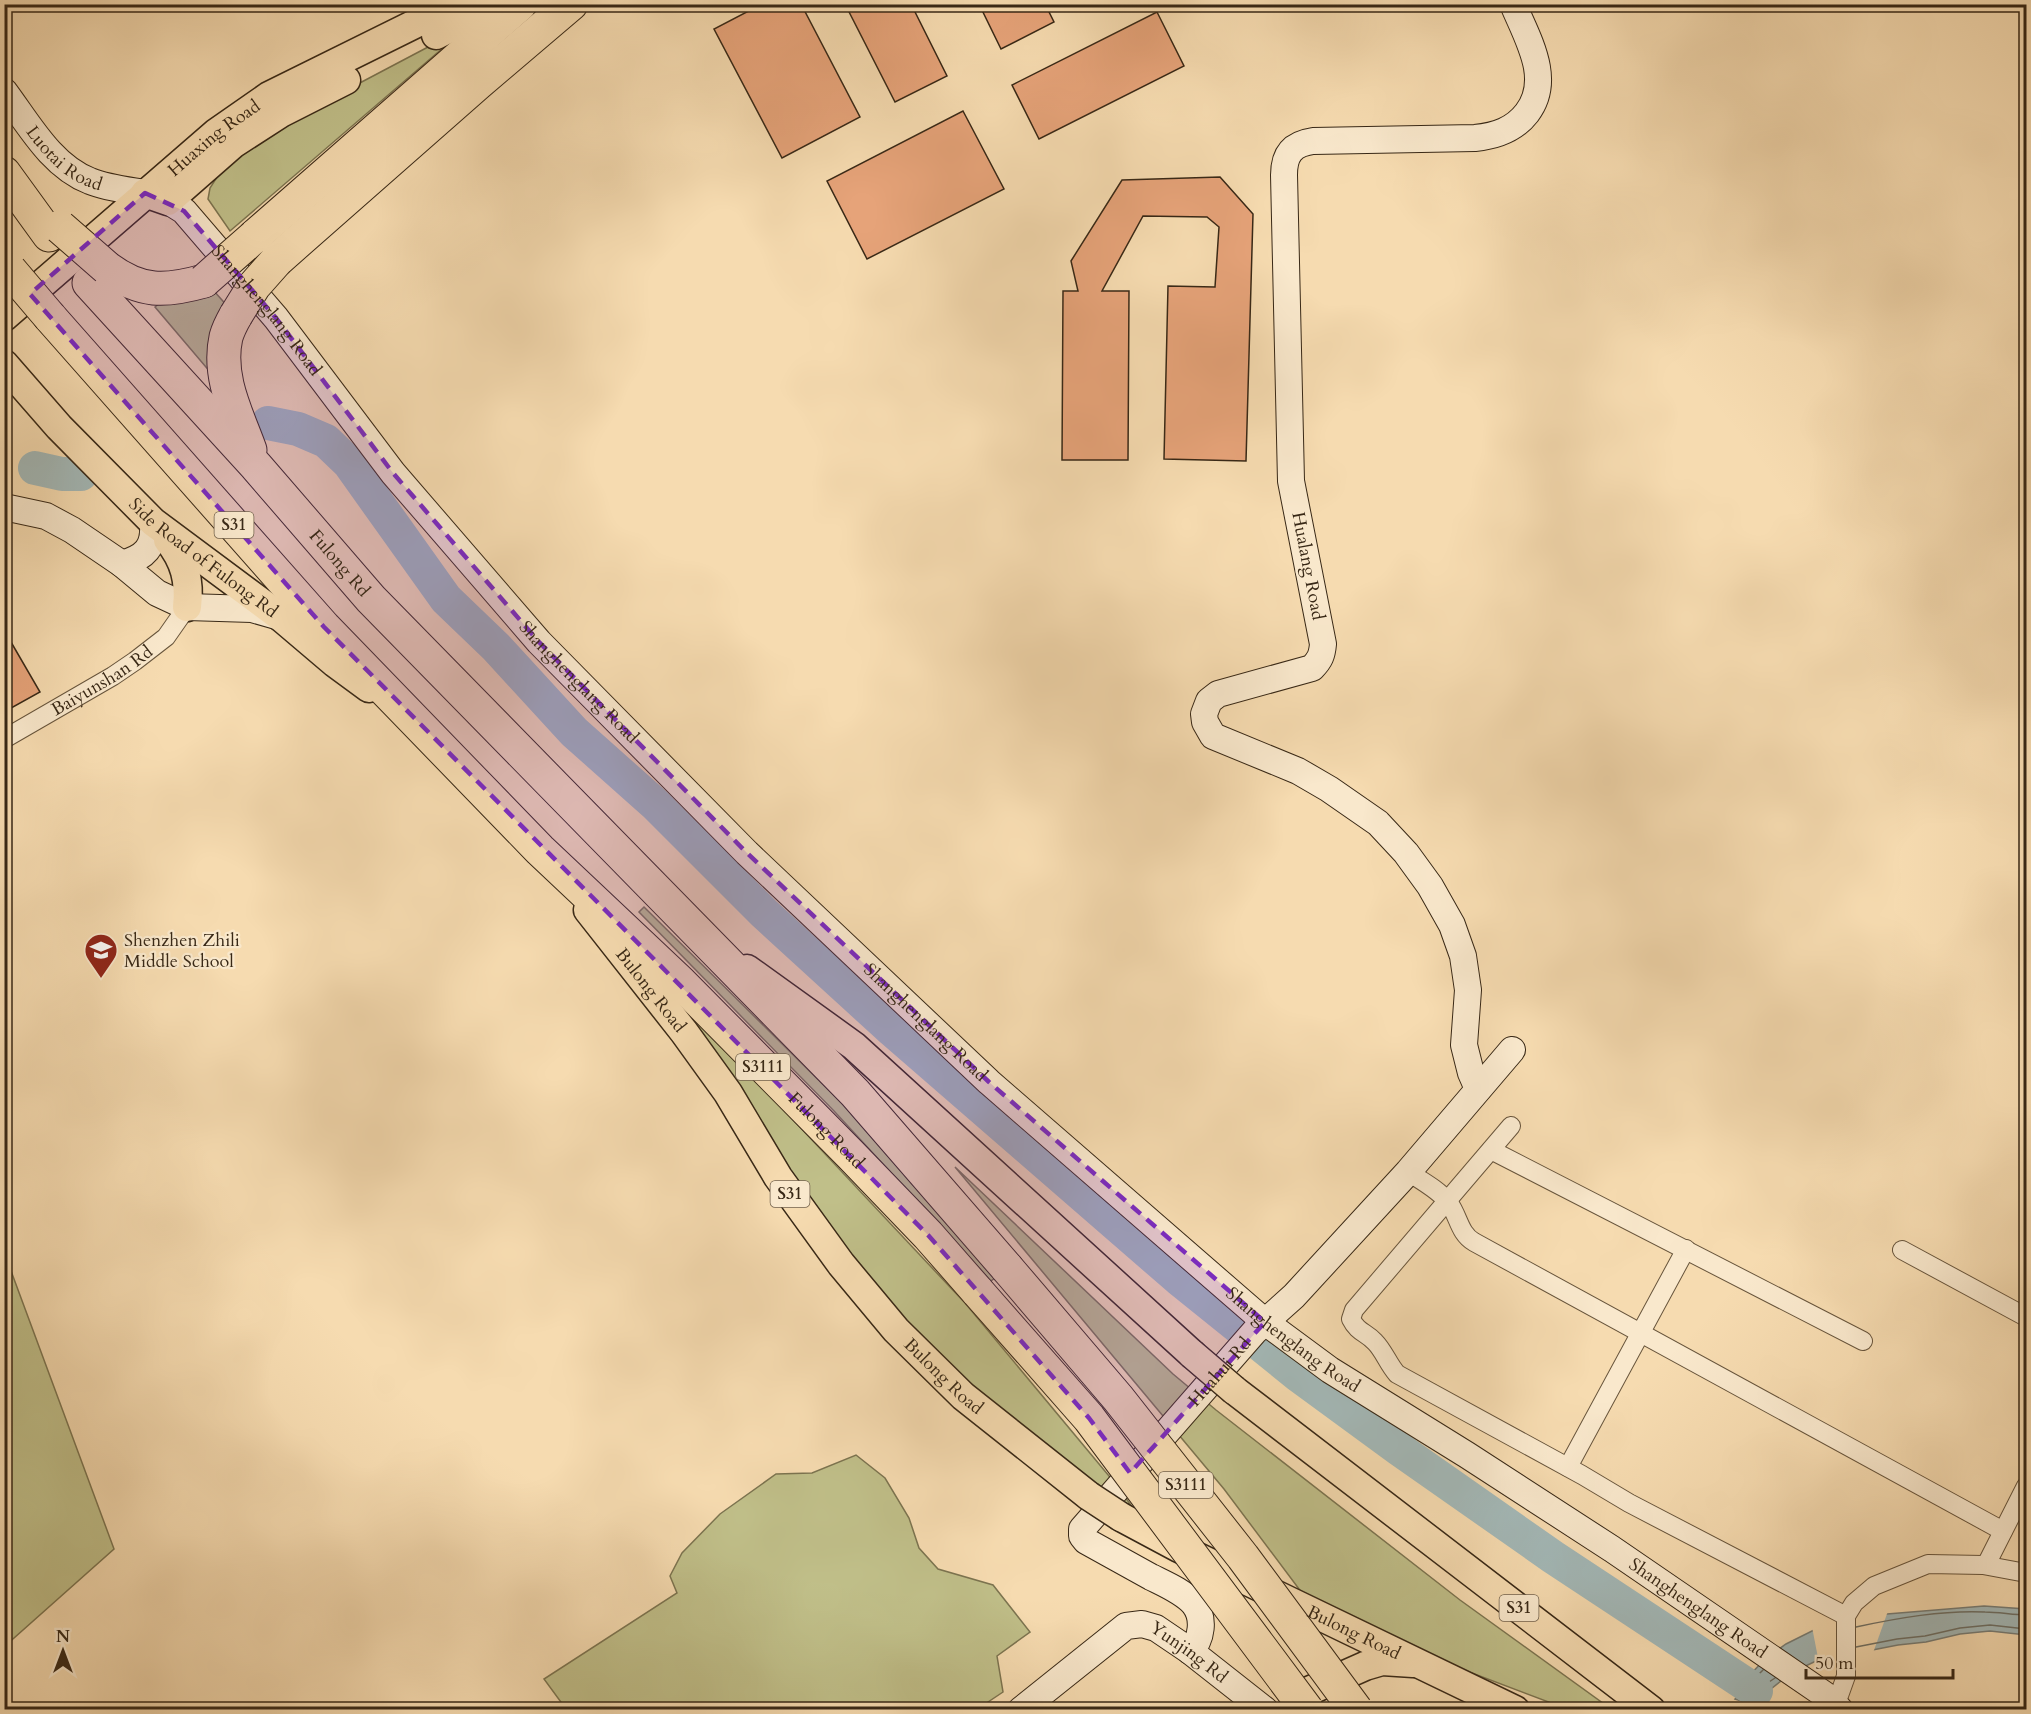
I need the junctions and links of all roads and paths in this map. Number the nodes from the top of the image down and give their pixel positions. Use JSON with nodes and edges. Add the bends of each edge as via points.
{"nodes":[{"id":1,"x":455,"y":4,"type":"edge"},
{"id":2,"x":495,"y":4,"type":"edge"},
{"id":3,"x":520,"y":4,"type":"edge"},
{"id":4,"x":571,"y":4,"type":"edge"},
{"id":5,"x":1513,"y":4,"type":"edge"},
{"id":6,"x":4,"y":91,"type":"edge"},
{"id":7,"x":10,"y":179,"type":"edge"},
{"id":8,"x":157,"y":197,"type":"junction"},
{"id":9,"x":7,"y":267,"type":"edge"},
{"id":10,"x":98,"y":276,"type":"junction"},
{"id":11,"x":4,"y":317,"type":"edge"},
{"id":12,"x":4,"y":364,"type":"edge"},
{"id":13,"x":256,"y":466,"type":"junction"},
{"id":14,"x":4,"y":507,"type":"edge"},
{"id":15,"x":153,"y":522,"type":"junction"},
{"id":16,"x":122,"y":564,"type":"junction"},
{"id":17,"x":187,"y":607,"type":"junction"},
{"id":18,"x":282,"y":618,"type":"junction"},
{"id":19,"x":422,"y":728,"type":"junction"},
{"id":20,"x":4,"y":739,"type":"edge"},
{"id":21,"x":540,"y":850,"type":"junction"},
{"id":22,"x":699,"y":933,"type":"junction"},
{"id":23,"x":1512,"y":1050,"type":"dead end"},
{"id":24,"x":1479,"y":1089,"type":"junction"},
{"id":25,"x":1511,"y":1126,"type":"dead end"},
{"id":26,"x":1491,"y":1150,"type":"junction"},
{"id":27,"x":1408,"y":1172,"type":"junction"},
{"id":28,"x":1448,"y":1200,"type":"junction"},
{"id":29,"x":1686,"y":1249,"type":"junction"},
{"id":30,"x":1902,"y":1250,"type":"dead end"},
{"id":31,"x":2026,"y":1317,"type":"edge"},
{"id":32,"x":1254,"y":1332,"type":"junction"},
{"id":33,"x":1640,"y":1334,"type":"junction"},
{"id":34,"x":1863,"y":1341,"type":"dead end"},
{"id":35,"x":1568,"y":1467,"type":"junction"},
{"id":36,"x":2026,"y":1486,"type":"edge"},
{"id":37,"x":2003,"y":1531,"type":"junction"},
{"id":38,"x":1986,"y":1565,"type":"junction"},
{"id":39,"x":2026,"y":1573,"type":"edge"},
{"id":40,"x":1300,"y":1606,"type":"junction"},
{"id":41,"x":1846,"y":1616,"type":"junction"},
{"id":42,"x":1190,"y":1651,"type":"junction"},
{"id":43,"x":1421,"y":1663,"type":"junction"},
{"id":44,"x":1297,"y":1704,"type":"edge"},
{"id":45,"x":1838,"y":1707,"type":"edge"},
{"id":46,"x":1021,"y":1710,"type":"edge"},
{"id":47,"x":1265,"y":1710,"type":"edge"},
{"id":48,"x":1356,"y":1710,"type":"edge"},
{"id":49,"x":1515,"y":1710,"type":"edge"},
{"id":50,"x":1651,"y":1710,"type":"edge"}],
"edges":[{"from":1,"to":8,"type":"main road","name":"Huaxing Road","via":[[269,96],[216,133]]},
{"from":2,"to":8,"type":"main road","name":"Huaxing Road","via":[[281,113]]},
{"from":3,"to":10,"type":"highway","bridge":true,"via":[[204,281],[158,289],[119,277]]},
{"from":4,"to":13,"type":"highway","bridge":true,"via":[[277,260],[254,286],[226,335],[223,360],[230,396]]},
{"from":5,"to":24,"type":"street","name":"Hualang Road","via":[[1538,67],[1538,92],[1531,109],[1517,124],[1498,135],[1475,138],[1313,141],[1295,146],[1286,157],[1291,481],[1322,653],[1312,668],[1218,694],[1209,701],[1204,714],[1213,736],[1298,771],[1329,789],[1378,823],[1406,853],[1452,925],[1462,956],[1468,990],[1464,1045]]},
{"from":6,"to":8,"type":"street","name":"Luotai Road","via":[[54,156],[69,169],[90,181]]},
{"from":7,"to":10,"type":"highway","name":"Fulong Rd","number":"S31"},
{"from":8,"to":11,"type":"main road","name":"Huaxing Road"},
{"from":8,"to":32,"type":"street","name":"Shanghenglang Road","via":[[184,211],[276,318],[393,473],[539,642],[747,853]]},
{"from":9,"to":19,"type":"highway","number":"S31","bridge":true,"via":[[324,627]]},
{"from":10,"to":13,"type":"highway","name":"Fulong Rd","number":"S31"},
{"from":12,"to":15,"type":"main road","name":"Side Road of Fulong Rd","via":[[59,427]]},
{"from":13,"to":22,"type":"highway","name":"Fulong Rd","number":"S31","via":[[371,599]]},
{"from":14,"to":16,"type":"street","via":[[46,516]]},
{"from":15,"to":16,"type":"street","via":[[154,534],[146,552]]},
{"from":15,"to":17,"type":"main road","via":[[182,560],[188,577]]},
{"from":15,"to":18,"type":"main road","name":"Side Road of Fulong Rd"},
{"from":16,"to":17,"type":"street","via":[[157,593]]},
{"from":17,"to":18,"type":"street","via":[[252,609]]},
{"from":17,"to":20,"type":"street","name":"Baiyunshan Rd","via":[[166,637],[144,655]]},
{"from":18,"to":19,"type":"main road","name":"Side Road of Fulong Rd"},
{"from":19,"to":21,"type":"highway","number":"S31"},
{"from":21,"to":40,"type":"main road","name":"Bulong Road","number":"S31","bridge":true,"via":[[684,1032],[728,1093],[778,1177],[841,1264],[896,1330],[963,1396],[1089,1496],[1179,1548]]},
{"from":21,"to":44,"type":"highway","name":"Fulong Road","number":"S3111","bridge":true,"via":[[681,983],[928,1234],[1089,1418]]},
{"from":22,"to":48,"type":"highway","number":"S3111","bridge":true,"via":[[855,1093],[1118,1398]]},
{"from":22,"to":50,"type":"main road","number":"S31","bridge":true,"via":[[854,1047],[1234,1390]]},
{"from":23,"to":24,"type":"street","name":"Huahui Rd"},
{"from":24,"to":27,"type":"street","name":"Huahui Rd"},
{"from":25,"to":26,"type":"street"},
{"from":26,"to":28,"type":"street"},
{"from":26,"to":29,"type":"street"},
{"from":27,"to":28,"type":"street"},
{"from":27,"to":32,"type":"street","name":"Huahui Rd","via":[[1294,1296]]},
{"from":28,"to":33,"type":"street","via":[[1467,1238]]},
{"from":28,"to":35,"type":"street","via":[[1354,1310],[1351,1319],[1356,1329],[1374,1340],[1397,1374]]},
{"from":29,"to":33,"type":"street"},
{"from":29,"to":34,"type":"street"},
{"from":30,"to":31,"type":"street"},
{"from":32,"to":42,"type":"street","name":"Huahui Rd","via":[[1084,1526],[1082,1533],[1086,1541],[1172,1588],[1194,1605],[1200,1616],[1201,1632]]},
{"from":32,"to":45,"type":"street","name":"Shanghenglang Road","via":[[1329,1370],[1477,1462],[1593,1537]]},
{"from":33,"to":35,"type":"street"},
{"from":33,"to":37,"type":"street"},
{"from":35,"to":41,"type":"street"},
{"from":36,"to":37,"type":"street"},
{"from":37,"to":38,"type":"street"},
{"from":38,"to":39,"type":"street"},
{"from":38,"to":41,"type":"street","via":[[1928,1564],[1874,1586],[1854,1603]]},
{"from":40,"to":43,"type":"main road","name":"Bulong Road","number":"S31"},
{"from":40,"to":44,"type":"main road","via":[[1312,1634],[1310,1671]]},
{"from":41,"to":45,"type":"street","via":[[1846,1676]]},
{"from":42,"to":46,"type":"street","name":"Yunjing Rd","via":[[1156,1628],[1142,1624],[1126,1626]]},
{"from":42,"to":47,"type":"street","name":"Yunjing Rd"},
{"from":43,"to":44,"type":"main road","via":[[1382,1661],[1365,1666]]},
{"from":43,"to":49,"type":"main road","name":"Bulong Road","number":"S31"}]}
